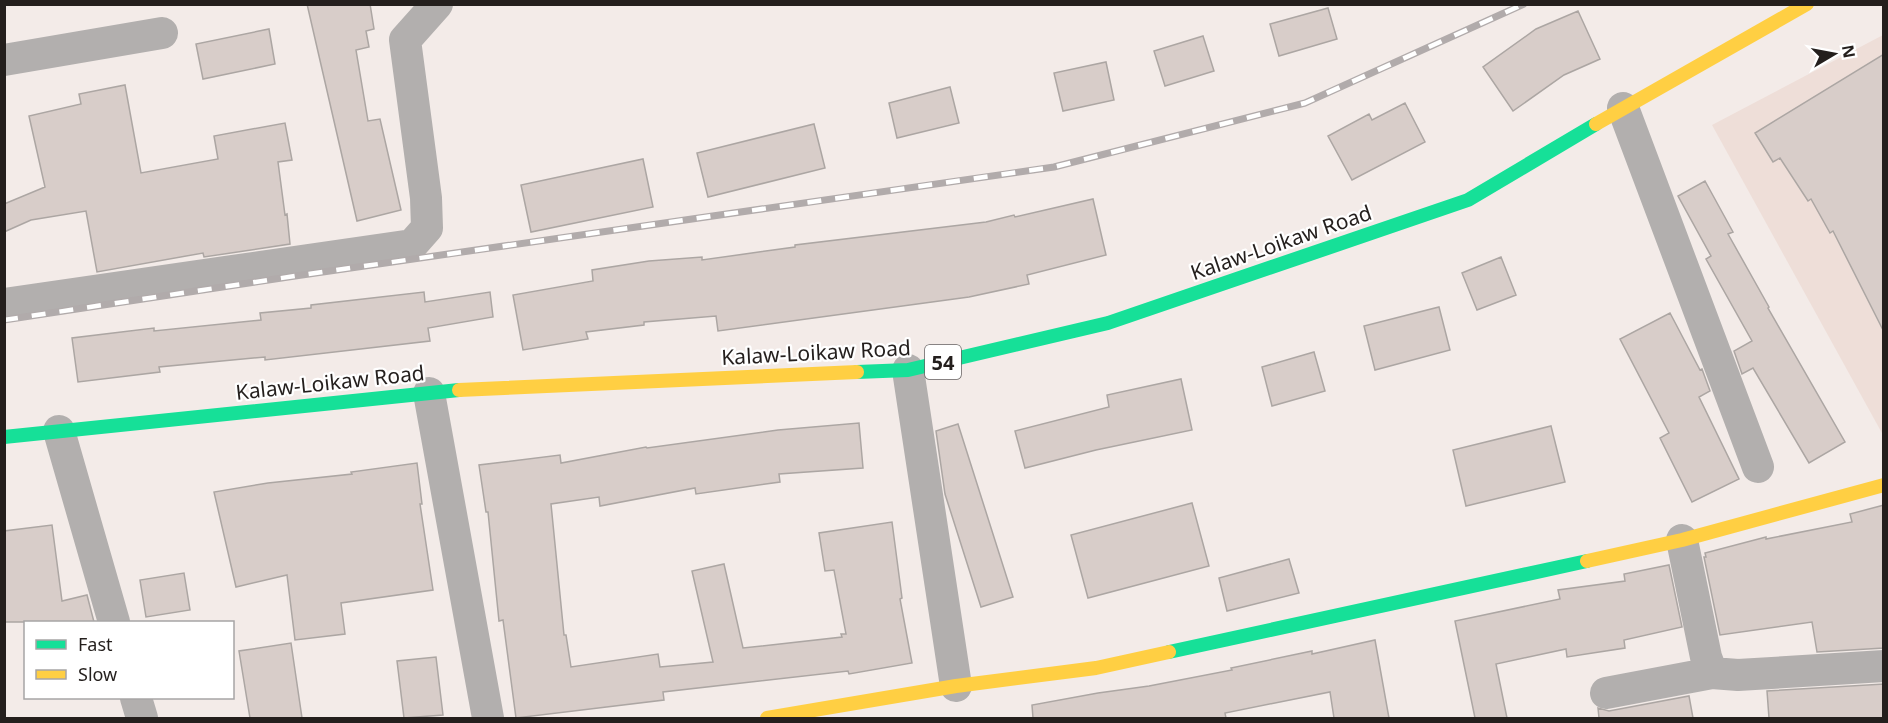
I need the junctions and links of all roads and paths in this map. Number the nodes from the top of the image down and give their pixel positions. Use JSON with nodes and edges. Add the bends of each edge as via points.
{"nodes":[{"id":1,"x":437,"y":4,"type":"edge"},
{"id":2,"x":1807,"y":4,"type":"edge"},
{"id":3,"x":162,"y":33,"type":"dead end"},
{"id":4,"x":4,"y":60,"type":"edge"},
{"id":5,"x":1623,"y":108,"type":"junction"},
{"id":6,"x":4,"y":304,"type":"edge"},
{"id":7,"x":908,"y":370,"type":"junction"},
{"id":8,"x":429,"y":393,"type":"junction"},
{"id":9,"x":59,"y":431,"type":"junction"},
{"id":10,"x":4,"y":437,"type":"edge"},
{"id":11,"x":1758,"y":467,"type":"dead end"},
{"id":12,"x":1884,"y":485,"type":"edge"},
{"id":13,"x":1682,"y":540,"type":"junction"},
{"id":14,"x":114,"y":621,"type":"edge"},
{"id":15,"x":1884,"y":666,"type":"edge"},
{"id":16,"x":1713,"y":673,"type":"junction"},
{"id":17,"x":956,"y":686,"type":"junction"},
{"id":18,"x":1606,"y":693,"type":"dead end"},
{"id":19,"x":136,"y":699,"type":"edge"},
{"id":20,"x":142,"y":718,"type":"edge"},
{"id":21,"x":489,"y":718,"type":"edge"},
{"id":22,"x":767,"y":718,"type":"edge"}],
"edges":[{"from":1,"to":6,"type":"street","via":[[405,40],[426,198],[427,228],[412,245]]},
{"from":2,"to":5,"type":"main road","name":"Kalaw-Loikaw Road","number":"54"},
{"from":3,"to":4,"type":"street"},
{"from":5,"to":7,"type":"main road","name":"Kalaw-Loikaw Road","number":"54","via":[[1468,200],[1108,323]]},
{"from":5,"to":11,"type":"street"},
{"from":7,"to":8,"type":"main road","name":"Kalaw-Loikaw Road","number":"54"},
{"from":7,"to":17,"type":"street"},
{"from":8,"to":9,"type":"main road","name":"Kalaw-Loikaw Road","number":"54"},
{"from":8,"to":21,"type":"street"},
{"from":9,"to":10,"type":"main road","name":"Kalaw-Loikaw Road","number":"54"},
{"from":9,"to":14,"type":"street"},
{"from":12,"to":13,"type":"main road"},
{"from":13,"to":16,"type":"street","via":[[1706,657]]},
{"from":13,"to":17,"type":"main road","via":[[1096,668]]},
{"from":15,"to":16,"type":"street","via":[[1738,675]]},
{"from":16,"to":18,"type":"street"},
{"from":17,"to":22,"type":"main road"},
{"from":19,"to":20,"type":"street"}]}
